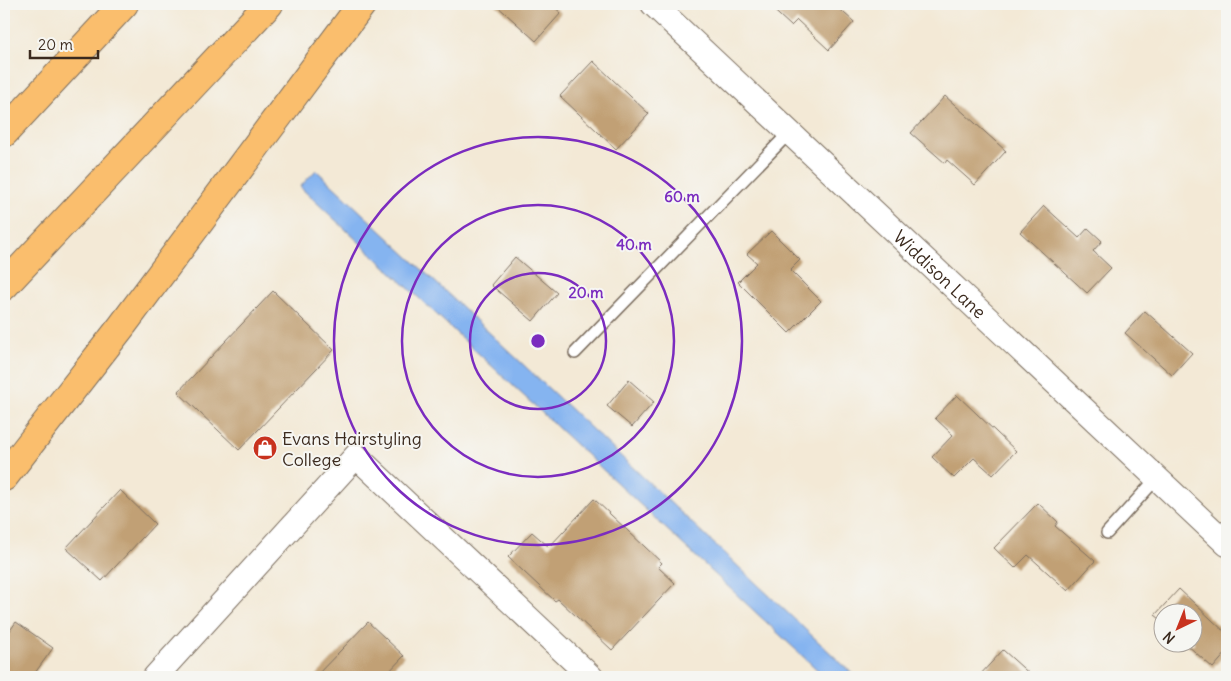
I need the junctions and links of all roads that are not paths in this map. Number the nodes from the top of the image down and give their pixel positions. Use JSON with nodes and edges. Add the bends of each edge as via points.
{"nodes":[{"id":1,"x":124,"y":4,"type":"edge"},
{"id":2,"x":268,"y":4,"type":"edge"},
{"id":3,"x":362,"y":4,"type":"edge"},
{"id":4,"x":653,"y":4,"type":"edge"},
{"id":5,"x":4,"y":133,"type":"edge"},
{"id":6,"x":788,"y":134,"type":"junction"},
{"id":7,"x":4,"y":286,"type":"edge"},
{"id":8,"x":575,"y":353,"type":"dead end"},
{"id":9,"x":4,"y":477,"type":"edge"},
{"id":10,"x":1157,"y":478,"type":"junction"},
{"id":11,"x":1106,"y":533,"type":"dead end"},
{"id":12,"x":1227,"y":544,"type":"edge"},
{"id":13,"x":155,"y":677,"type":"edge"},
{"id":14,"x":591,"y":677,"type":"edge"}],
"edges":[{"from":1,"to":5,"type":"highway"},
{"from":2,"to":7,"type":"highway"},
{"from":3,"to":9,"type":"highway","via":[[122,326]]},
{"from":4,"to":6,"type":"street","name":"Widdison Lane"},
{"from":6,"to":8,"type":"lane"},
{"from":6,"to":10,"type":"street","name":"Widdison Lane"},
{"from":10,"to":11,"type":"lane"},
{"from":10,"to":12,"type":"street","name":"Widdison Lane"},
{"from":13,"to":14,"type":"street","via":[[356,456]]}]}
